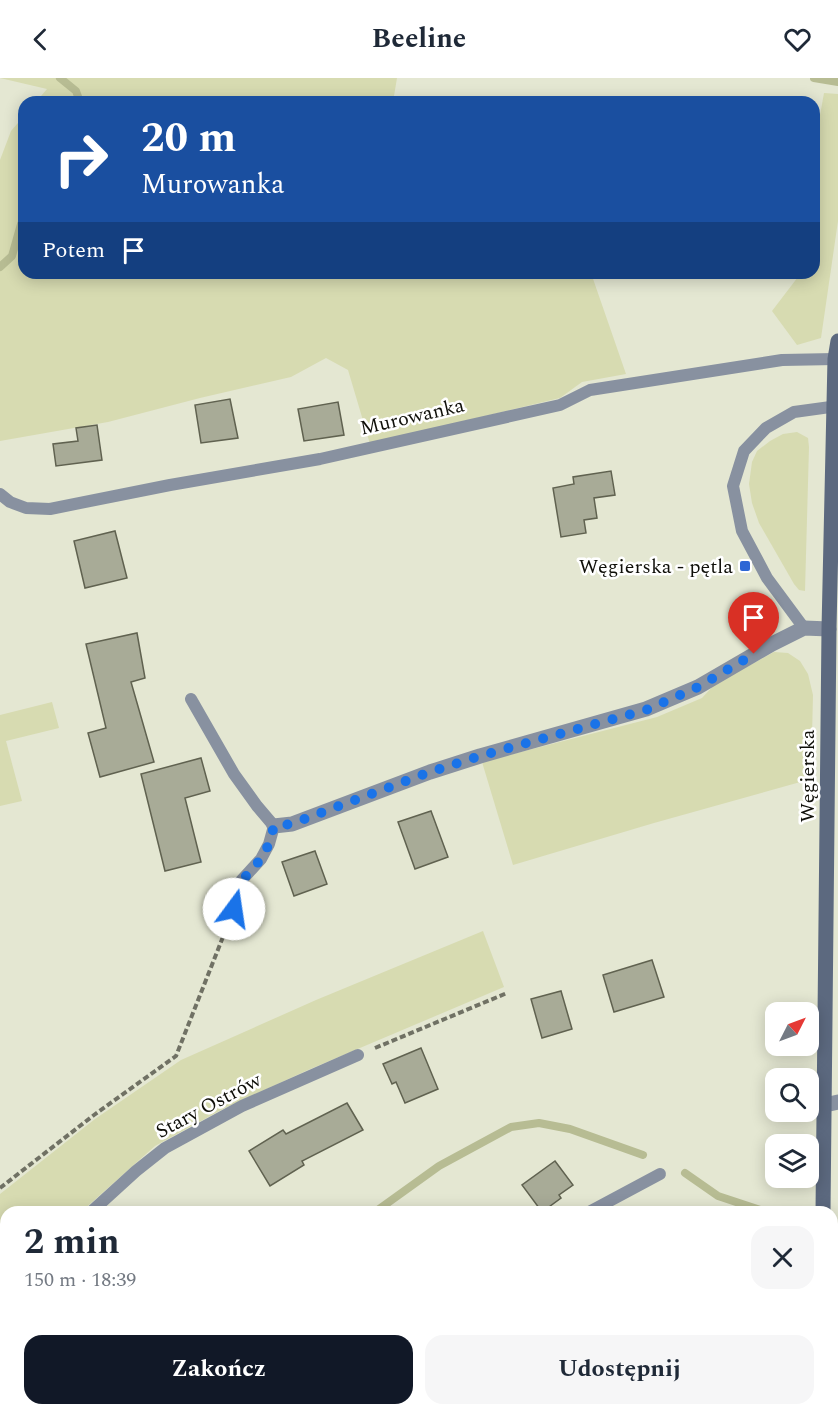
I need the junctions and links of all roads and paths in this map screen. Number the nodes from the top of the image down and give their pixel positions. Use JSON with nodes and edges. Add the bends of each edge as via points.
{"nodes":[{"id":1,"x":838,"y":341,"type":"edge"},
{"id":2,"x":835,"y":359,"type":"junction"},
{"id":3,"x":836,"y":407,"type":"edge"},
{"id":4,"x":0,"y":494,"type":"edge"},
{"id":5,"x":804,"y":628,"type":"junction"},
{"id":6,"x":829,"y":629,"type":"junction"},
{"id":7,"x":191,"y":699,"type":"dead end"},
{"id":8,"x":833,"y":805,"type":"edge"},
{"id":9,"x":274,"y":826,"type":"junction"},
{"id":10,"x":239,"y":884,"type":"joint"},
{"id":11,"x":507,"y":993,"type":"dead end"},
{"id":12,"x":358,"y":1055,"type":"joint"},
{"id":13,"x":832,"y":1103,"type":"edge"},
{"id":14,"x":660,"y":1174,"type":"dead end"},
{"id":15,"x":0,"y":1188,"type":"edge"},
{"id":16,"x":98,"y":1206,"type":"edge"},
{"id":17,"x":600,"y":1206,"type":"edge"},
{"id":18,"x":824,"y":1206,"type":"edge"}],
"edges":[{"from":1,"to":2,"type":"main road","name":"Węgierska"},
{"from":2,"to":3,"type":"main road","name":"Węgierska"},
{"from":2,"to":4,"type":"lane","name":"Murowanka","via":[[782,360],[591,390],[560,405],[320,459],[50,508],[26,508]]},
{"from":3,"to":5,"type":"lane","via":[[794,412],[766,428],[744,451],[733,486],[742,531],[767,578]]},
{"from":3,"to":6,"type":"main road","name":"Węgierska"},
{"from":5,"to":6,"type":"street"},
{"from":5,"to":9,"type":"street","via":[[698,687],[646,710],[480,756],[291,824]]},
{"from":6,"to":8,"type":"main road","name":"Węgierska"},
{"from":7,"to":9,"type":"lane","via":[[234,774]]},
{"from":8,"to":13,"type":"main road","name":"Węgierska"},
{"from":9,"to":10,"type":"lane","via":[[261,859]]},
{"from":10,"to":15,"type":"path","via":[[234,909],[176,1056]]},
{"from":11,"to":12,"type":"path"},
{"from":12,"to":16,"type":"lane","name":"Stary Ostrów","via":[[242,1106],[165,1148]]},
{"from":13,"to":18,"type":"main road","name":"Węgierska"},
{"from":14,"to":17,"type":"lane"}]}
